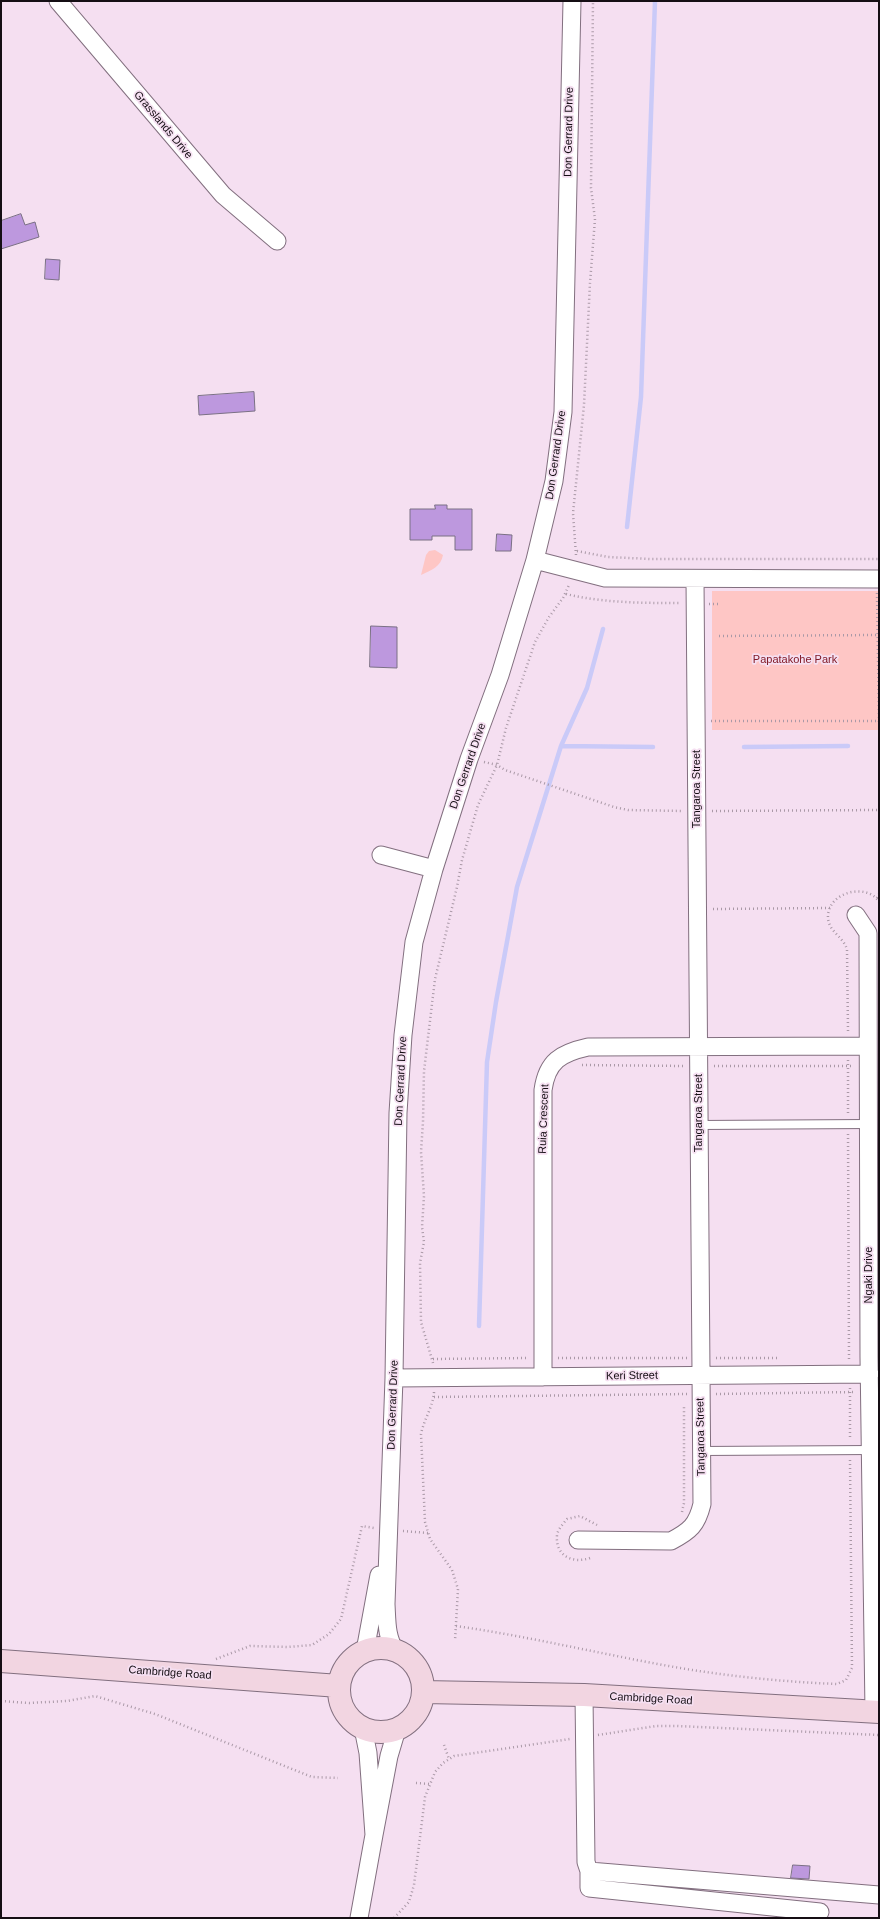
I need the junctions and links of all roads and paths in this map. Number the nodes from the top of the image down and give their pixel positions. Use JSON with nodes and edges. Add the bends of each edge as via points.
{"nodes":[{"id":1,"x":58,"y":1,"type":"edge"},
{"id":2,"x":572,"y":1,"type":"edge"},
{"id":3,"x":593,"y":1,"type":"edge"},
{"id":4,"x":276,"y":241,"type":"dead end"},
{"id":5,"x":576,"y":551,"type":"junction"},
{"id":6,"x":879,"y":559,"type":"edge"},
{"id":7,"x":535,"y":560,"type":"junction"},
{"id":8,"x":574,"y":570,"type":"junction"},
{"id":9,"x":695,"y":579,"type":"junction"},
{"id":10,"x":878,"y":579,"type":"edge"},
{"id":11,"x":566,"y":594,"type":"junction"},
{"id":12,"x":695,"y":604,"type":"junction"},
{"id":13,"x":722,"y":604,"type":"dead end"},
{"id":14,"x":878,"y":635,"type":"junction"},
{"id":15,"x":719,"y":636,"type":"dead end"},
{"id":16,"x":879,"y":698,"type":"edge"},
{"id":17,"x":696,"y":721,"type":"junction"},
{"id":18,"x":879,"y":722,"type":"edge"},
{"id":19,"x":469,"y":759,"type":"junction"},
{"id":20,"x":497,"y":765,"type":"junction"},
{"id":21,"x":879,"y":810,"type":"edge"},
{"id":22,"x":688,"y":813,"type":"junction"},
{"id":23,"x":381,"y":855,"type":"dead end"},
{"id":24,"x":434,"y":869,"type":"junction"},
{"id":25,"x":879,"y":894,"type":"edge"},
{"id":26,"x":877,"y":898,"type":"junction"},
{"id":27,"x":879,"y":902,"type":"edge"},
{"id":28,"x":830,"y":908,"type":"junction"},
{"id":29,"x":713,"y":909,"type":"dead end"},
{"id":30,"x":856,"y":915,"type":"dead end"},
{"id":31,"x":848,"y":1046,"type":"junction"},
{"id":32,"x":868,"y":1046,"type":"junction"},
{"id":33,"x":691,"y":1048,"type":"junction"},
{"id":34,"x":684,"y":1074,"type":"dead end"},
{"id":35,"x":848,"y":1124,"type":"junction"},
{"id":36,"x":868,"y":1124,"type":"junction"},
{"id":37,"x":699,"y":1125,"type":"junction"},
{"id":38,"x":684,"y":1350,"type":"dead end"},
{"id":39,"x":543,"y":1358,"type":"junction"},
{"id":40,"x":692,"y":1358,"type":"junction"},
{"id":41,"x":778,"y":1358,"type":"dead end"},
{"id":42,"x":842,"y":1358,"type":"dead end"},
{"id":43,"x":433,"y":1359,"type":"junction"},
{"id":44,"x":850,"y":1366,"type":"junction"},
{"id":45,"x":870,"y":1366,"type":"junction"},
{"id":46,"x":692,"y":1375,"type":"junction"},
{"id":47,"x":543,"y":1377,"type":"junction"},
{"id":48,"x":394,"y":1378,"type":"junction"},
{"id":49,"x":435,"y":1378,"type":"junction"},
{"id":50,"x":850,"y":1392,"type":"junction"},
{"id":51,"x":870,"y":1392,"type":"junction"},
{"id":52,"x":692,"y":1394,"type":"junction"},
{"id":53,"x":434,"y":1397,"type":"junction"},
{"id":54,"x":850,"y":1450,"type":"junction"},
{"id":55,"x":871,"y":1450,"type":"junction"},
{"id":56,"x":701,"y":1451,"type":"junction"},
{"id":57,"x":682,"y":1513,"type":"dead end"},
{"id":58,"x":599,"y":1525,"type":"dead end"},
{"id":59,"x":362,"y":1526,"type":"dead end"},
{"id":60,"x":388,"y":1536,"type":"junction"},
{"id":61,"x":578,"y":1540,"type":"dead end"},
{"id":62,"x":590,"y":1558,"type":"dead end"},
{"id":63,"x":456,"y":1626,"type":"junction"},
{"id":64,"x":455,"y":1641,"type":"dead end"},
{"id":65,"x":250,"y":1646,"type":"dead end"},
{"id":66,"x":365,"y":1651,"type":"junction"},
{"id":67,"x":396,"y":1652,"type":"junction"},
{"id":68,"x":1,"y":1660,"type":"edge"},
{"id":69,"x":339,"y":1686,"type":"junction"},
{"id":70,"x":423,"y":1692,"type":"junction"},
{"id":71,"x":584,"y":1695,"type":"junction"},
{"id":72,"x":1,"y":1701,"type":"edge"},
{"id":73,"x":876,"y":1712,"type":"edge"},
{"id":74,"x":363,"y":1728,"type":"junction"},
{"id":75,"x":397,"y":1729,"type":"junction"},
{"id":76,"x":444,"y":1744,"type":"dead end"},
{"id":77,"x":449,"y":1759,"type":"dead end"},
{"id":78,"x":338,"y":1778,"type":"dead end"},
{"id":79,"x":416,"y":1783,"type":"dead end"},
{"id":80,"x":430,"y":1784,"type":"dead end"},
{"id":81,"x":374,"y":1835,"type":"junction"},
{"id":82,"x":589,"y":1871,"type":"junction"},
{"id":83,"x":821,"y":1891,"type":"junction"},
{"id":84,"x":879,"y":1895,"type":"edge"},
{"id":85,"x":820,"y":1915,"type":"edge"},
{"id":86,"x":358,"y":1918,"type":"edge"}],
"edges":[{"from":1,"to":4,"type":"street","name":"Grasslands Drive","via":[[223,195]]},
{"from":2,"to":7,"type":"street","name":"Don Gerrard Drive","via":[[563,412],[554,481]]},
{"from":3,"to":5,"type":"path","via":[[591,188],[595,219],[584,405],[572,513]]},
{"from":5,"to":6,"type":"path","via":[[608,557],[651,559]]},
{"from":5,"to":8,"type":"path"},
{"from":7,"to":8,"type":"street"},
{"from":7,"to":19,"type":"street","name":"Don Gerrard Drive","via":[[500,674]]},
{"from":8,"to":9,"type":"street","via":[[605,578]]},
{"from":8,"to":11,"type":"path"},
{"from":9,"to":10,"type":"street"},
{"from":9,"to":12,"type":"street","name":"Tangaroa Street"},
{"from":10,"to":14,"type":"path"},
{"from":11,"to":12,"type":"path","via":[[627,603]]},
{"from":11,"to":20,"type":"path","via":[[535,642],[506,728]]},
{"from":12,"to":13,"type":"path"},
{"from":12,"to":17,"type":"street","name":"Tangaroa Street"},
{"from":14,"to":15,"type":"path"},
{"from":14,"to":16,"type":"path"},
{"from":16,"to":18,"type":"path"},
{"from":17,"to":18,"type":"path"},
{"from":17,"to":22,"type":"street","name":"Tangaroa Street"},
{"from":19,"to":20,"type":"path"},
{"from":19,"to":24,"type":"street","name":"Don Gerrard Drive"},
{"from":20,"to":22,"type":"path","via":[[600,803],[628,810]]},
{"from":20,"to":43,"type":"path","via":[[478,805],[462,860],[435,979],[426,1048],[421,1152],[424,1242],[420,1263],[420,1306],[421,1322]]},
{"from":21,"to":22,"type":"path"},
{"from":22,"to":33,"type":"street","name":"Tangaroa Street"},
{"from":23,"to":24,"type":"street"},
{"from":24,"to":48,"type":"street","name":"Don Gerrard Drive","via":[[414,942],[403,1035],[398,1113]]},
{"from":25,"to":26,"type":"path"},
{"from":26,"to":27,"type":"path"},
{"from":26,"to":28,"type":"path","via":[[870,894],[850,891],[838,897]]},
{"from":28,"to":29,"type":"path"},
{"from":28,"to":31,"type":"path","via":[[830,927],[845,941],[848,948]]},
{"from":30,"to":32,"type":"street","name":"Ngaki Drive","via":[[868,932]]},
{"from":31,"to":32,"type":"street","name":"Ruia Crescent"},
{"from":31,"to":33,"type":"street","name":"Ruia Crescent"},
{"from":31,"to":35,"type":"path"},
{"from":32,"to":36,"type":"street","name":"Ngaki Drive"},
{"from":33,"to":34,"type":"path"},
{"from":33,"to":37,"type":"street","name":"Tangaroa Street"},
{"from":33,"to":39,"type":"street","name":"Ruia Crescent","via":[[588,1047],[569,1051],[559,1057],[549,1070],[543,1090]]},
{"from":35,"to":36,"type":"lane"},
{"from":35,"to":37,"type":"lane"},
{"from":35,"to":44,"type":"path"},
{"from":36,"to":45,"type":"street","name":"Ngaki Drive"},
{"from":37,"to":40,"type":"street","name":"Tangaroa Street"},
{"from":38,"to":40,"type":"path"},
{"from":39,"to":40,"type":"path"},
{"from":39,"to":43,"type":"path"},
{"from":39,"to":47,"type":"street","name":"Ruia Crescent"},
{"from":40,"to":41,"type":"path"},
{"from":40,"to":46,"type":"street","name":"Tangaroa Street"},
{"from":40,"to":46,"type":"path"},
{"from":42,"to":44,"type":"path"},
{"from":43,"to":49,"type":"path"},
{"from":44,"to":45,"type":"street","name":"Keri Street"},
{"from":44,"to":45,"type":"path"},
{"from":44,"to":46,"type":"street","name":"Keri Street"},
{"from":44,"to":50,"type":"path"},
{"from":45,"to":51,"type":"street","name":"Ngaki Drive"},
{"from":46,"to":47,"type":"street","name":"Keri Street"},
{"from":46,"to":52,"type":"street","name":"Tangaroa Street"},
{"from":46,"to":52,"type":"path"},
{"from":47,"to":49,"type":"street","name":"Keri Street"},
{"from":48,"to":49,"type":"street","name":"Keri Street"},
{"from":48,"to":60,"type":"street","name":"Don Gerrard Drive"},
{"from":49,"to":53,"type":"path"},
{"from":50,"to":51,"type":"path"},
{"from":50,"to":52,"type":"path"},
{"from":50,"to":54,"type":"path"},
{"from":51,"to":55,"type":"street","name":"Ngaki Drive"},
{"from":52,"to":53,"type":"path"},
{"from":52,"to":56,"type":"street","name":"Tangaroa Street"},
{"from":52,"to":57,"type":"path"},
{"from":53,"to":63,"type":"path","via":[[420,1434],[425,1522],[430,1539],[456,1579],[459,1600]]},
{"from":54,"to":55,"type":"lane"},
{"from":54,"to":56,"type":"lane"},
{"from":54,"to":63,"type":"path","via":[[852,1668],[846,1680],[838,1684],[688,1670]]},
{"from":55,"to":73,"type":"street","name":"Ngaki Drive"},
{"from":56,"to":61,"type":"street","name":"Tangaroa Street","via":[[700,1510],[694,1526],[681,1536],[670,1541]]},
{"from":58,"to":62,"type":"path","via":[[576,1516],[567,1519],[557,1534],[562,1554],[570,1560],[581,1561]]},
{"from":59,"to":65,"type":"path","via":[[341,1618],[329,1634],[312,1645]]},
{"from":60,"to":66,"type":"street","name":"Don Gerrard Drive"},
{"from":60,"to":67,"type":"street","name":"Don Gerrard Drive","via":[[387,1631]]},
{"from":63,"to":64,"type":"path"},
{"from":66,"to":67,"type":"main road","via":[[377,1649]]},
{"from":66,"to":69,"type":"main road","via":[[350,1661]]},
{"from":67,"to":70,"type":"main road","via":[[408,1658],[414,1665],[419,1673]]},
{"from":68,"to":69,"type":"main road","name":"Cambridge Road"},
{"from":69,"to":74,"type":"main road","via":[[345,1712]]},
{"from":70,"to":71,"type":"main road","name":"Cambridge Road"},
{"from":70,"to":75,"type":"main road","via":[[416,1714],[408,1723]]},
{"from":71,"to":73,"type":"main road","name":"Cambridge Road"},
{"from":71,"to":82,"type":"street","via":[[586,1862]]},
{"from":72,"to":78,"type":"path","via":[[67,1702],[95,1696],[155,1714],[312,1777]]},
{"from":74,"to":75,"type":"main road","via":[[374,1732]]},
{"from":74,"to":81,"type":"street","via":[[368,1753]]},
{"from":75,"to":81,"type":"street","via":[[389,1756]]},
{"from":76,"to":77,"type":"path"},
{"from":79,"to":80,"type":"path"},
{"from":81,"to":86,"type":"street"},
{"from":82,"to":83,"type":"street"},
{"from":82,"to":85,"type":"street","via":[[589,1888]]},
{"from":83,"to":84,"type":"street"},
{"from":83,"to":85,"type":"street"}]}
